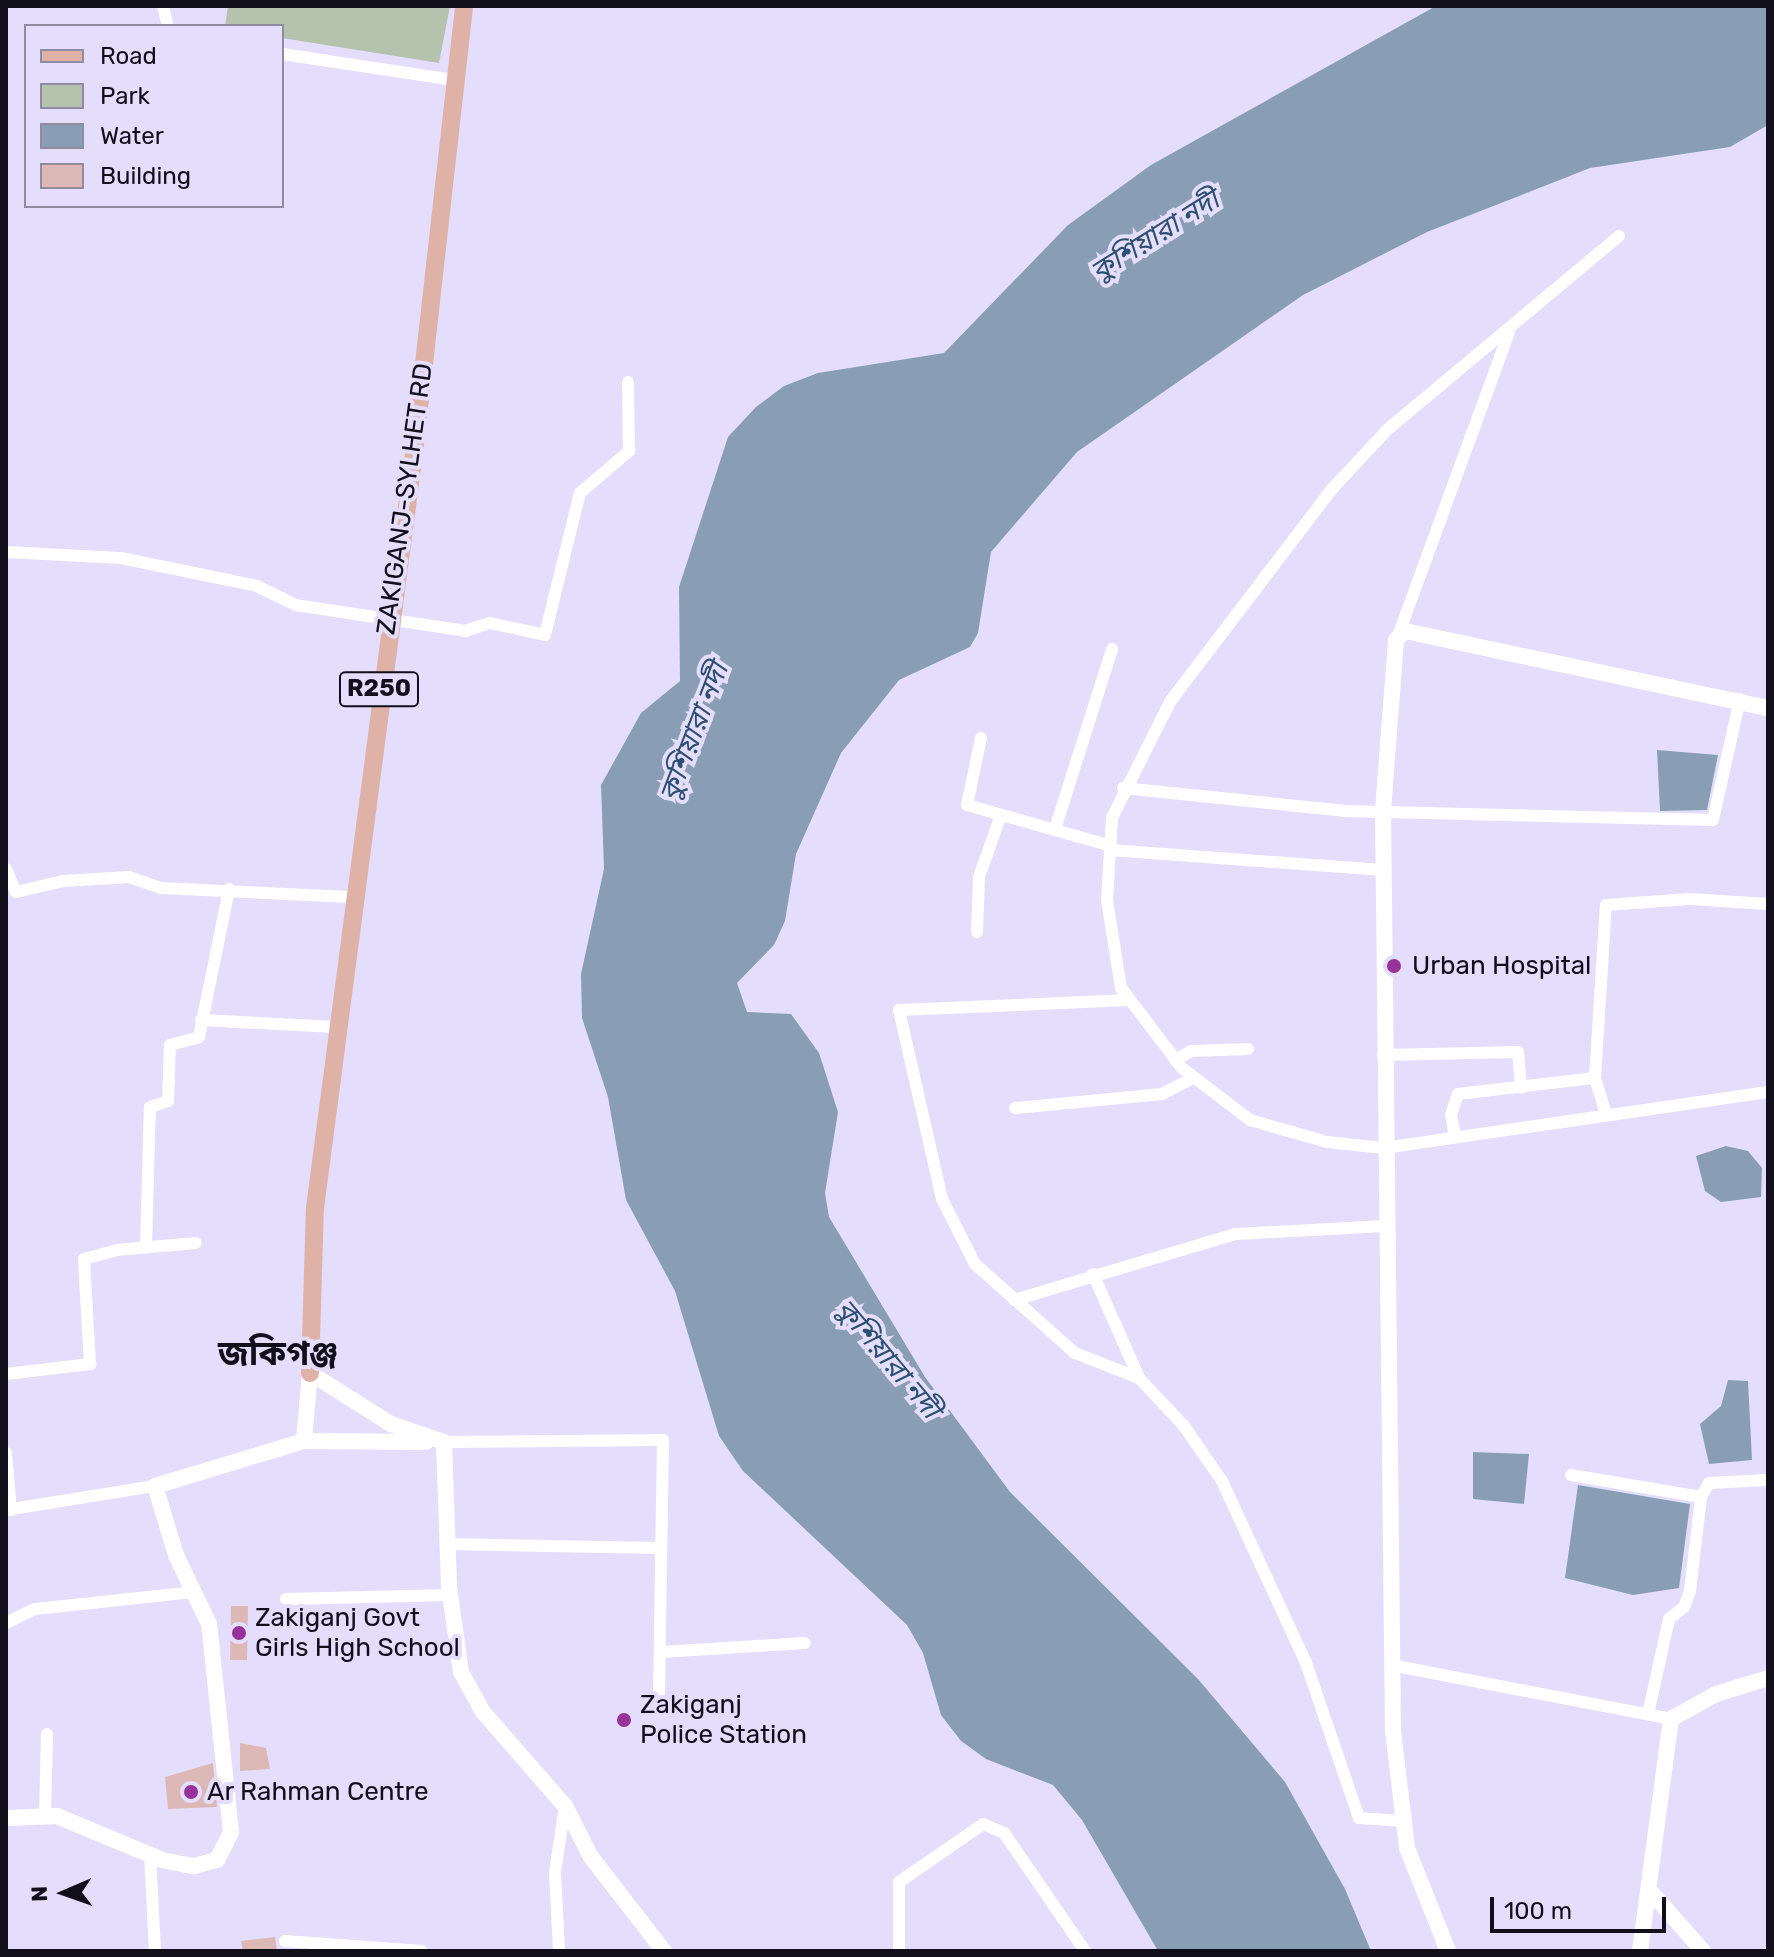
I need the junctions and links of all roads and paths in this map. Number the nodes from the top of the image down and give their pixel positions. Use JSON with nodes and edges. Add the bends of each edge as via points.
{"nodes":[{"id":1,"x":464,"y":6,"type":"edge"},
{"id":2,"x":284,"y":54,"type":"edge"},
{"id":3,"x":453,"y":80,"type":"junction"},
{"id":4,"x":1619,"y":236,"type":"dead end"},
{"id":5,"x":1509,"y":332,"type":"junction"},
{"id":6,"x":628,"y":382,"type":"dead end"},
{"id":7,"x":6,"y":552,"type":"edge"},
{"id":8,"x":389,"y":620,"type":"junction"},
{"id":9,"x":1399,"y":633,"type":"junction"},
{"id":10,"x":1112,"y":649,"type":"dead end"},
{"id":11,"x":1740,"y":699,"type":"junction"},
{"id":12,"x":1768,"y":708,"type":"edge"},
{"id":13,"x":981,"y":738,"type":"dead end"},
{"id":14,"x":1123,"y":788,"type":"junction"},
{"id":15,"x":1383,"y":810,"type":"junction"},
{"id":16,"x":1001,"y":815,"type":"junction"},
{"id":17,"x":1055,"y":829,"type":"junction"},
{"id":18,"x":1111,"y":848,"type":"junction"},
{"id":19,"x":6,"y":869,"type":"edge"},
{"id":20,"x":1383,"y":870,"type":"junction"},
{"id":21,"x":229,"y":889,"type":"junction"},
{"id":22,"x":351,"y":897,"type":"junction"},
{"id":23,"x":1768,"y":904,"type":"edge"},
{"id":24,"x":977,"y":932,"type":"dead end"},
{"id":25,"x":1130,"y":1000,"type":"junction"},
{"id":26,"x":201,"y":1020,"type":"junction"},
{"id":27,"x":335,"y":1027,"type":"junction"},
{"id":28,"x":1248,"y":1049,"type":"dead end"},
{"id":29,"x":1383,"y":1055,"type":"junction"},
{"id":30,"x":1175,"y":1060,"type":"junction"},
{"id":31,"x":1194,"y":1078,"type":"junction"},
{"id":32,"x":1595,"y":1078,"type":"junction"},
{"id":33,"x":1521,"y":1088,"type":"junction"},
{"id":34,"x":1768,"y":1092,"type":"edge"},
{"id":35,"x":1015,"y":1108,"type":"dead end"},
{"id":36,"x":1606,"y":1115,"type":"junction"},
{"id":37,"x":1455,"y":1137,"type":"junction"},
{"id":38,"x":1384,"y":1148,"type":"junction"},
{"id":39,"x":1386,"y":1226,"type":"junction"},
{"id":40,"x":196,"y":1243,"type":"dead end"},
{"id":41,"x":146,"y":1247,"type":"junction"},
{"id":42,"x":1093,"y":1274,"type":"junction"},
{"id":43,"x":1014,"y":1300,"type":"junction"},
{"id":44,"x":310,"y":1373,"type":"junction"},
{"id":45,"x":6,"y":1374,"type":"edge"},
{"id":46,"x":1139,"y":1378,"type":"junction"},
{"id":47,"x":304,"y":1441,"type":"junction"},
{"id":48,"x":444,"y":1442,"type":"junction"},
{"id":49,"x":6,"y":1453,"type":"edge"},
{"id":50,"x":1571,"y":1475,"type":"dead end"},
{"id":51,"x":1768,"y":1480,"type":"edge"},
{"id":52,"x":155,"y":1486,"type":"junction"},
{"id":53,"x":1701,"y":1497,"type":"junction"},
{"id":54,"x":8,"y":1510,"type":"edge"},
{"id":55,"x":447,"y":1544,"type":"junction"},
{"id":56,"x":660,"y":1548,"type":"junction"},
{"id":57,"x":193,"y":1592,"type":"junction"},
{"id":58,"x":450,"y":1595,"type":"junction"},
{"id":59,"x":286,"y":1599,"type":"dead end"},
{"id":60,"x":6,"y":1623,"type":"edge"},
{"id":61,"x":805,"y":1643,"type":"dead end"},
{"id":62,"x":662,"y":1652,"type":"junction"},
{"id":63,"x":1396,"y":1666,"type":"junction"},
{"id":64,"x":1768,"y":1678,"type":"edge"},
{"id":65,"x":659,"y":1698,"type":"dead end"},
{"id":66,"x":1648,"y":1714,"type":"junction"},
{"id":67,"x":1671,"y":1719,"type":"junction"},
{"id":68,"x":47,"y":1734,"type":"dead end"},
{"id":69,"x":565,"y":1806,"type":"junction"},
{"id":70,"x":45,"y":1816,"type":"junction"},
{"id":71,"x":6,"y":1818,"type":"edge"},
{"id":72,"x":1403,"y":1821,"type":"junction"},
{"id":73,"x":150,"y":1855,"type":"junction"},
{"id":74,"x":1651,"y":1892,"type":"junction"},
{"id":75,"x":285,"y":1941,"type":"dead end"},
{"id":76,"x":155,"y":1951,"type":"edge"},
{"id":77,"x":422,"y":1951,"type":"edge"},
{"id":78,"x":559,"y":1951,"type":"edge"},
{"id":79,"x":664,"y":1951,"type":"edge"},
{"id":80,"x":899,"y":1951,"type":"edge"},
{"id":81,"x":1085,"y":1951,"type":"edge"},
{"id":82,"x":1448,"y":1951,"type":"edge"},
{"id":83,"x":1640,"y":1951,"type":"edge"},
{"id":84,"x":1703,"y":1951,"type":"edge"}],
"edges":[{"from":1,"to":3,"type":"main road","name":"ZAKIGANJ-SYLHET RD","number":"R250"},
{"from":2,"to":3,"type":"street"},
{"from":3,"to":8,"type":"main road","name":"ZAKIGANJ-SYLHET RD","number":"R250","via":[[414,453]]},
{"from":4,"to":5,"type":"street"},
{"from":5,"to":9,"type":"street"},
{"from":5,"to":14,"type":"street","via":[[1387,430],[1332,489],[1171,700]]},
{"from":6,"to":8,"type":"street","via":[[629,451],[580,493],[545,635],[490,623],[465,631]]},
{"from":7,"to":8,"type":"street","via":[[165,565],[257,586],[296,605]]},
{"from":8,"to":22,"type":"main road","name":"ZAKIGANJ-SYLHET RD","number":"R250"},
{"from":9,"to":11,"type":"street"},
{"from":9,"to":15,"type":"street"},
{"from":10,"to":17,"type":"street"},
{"from":11,"to":12,"type":"street"},
{"from":11,"to":15,"type":"street","via":[[1713,820]]},
{"from":13,"to":16,"type":"street","via":[[964,800]]},
{"from":14,"to":15,"type":"street","via":[[1292,808]]},
{"from":14,"to":18,"type":"street"},
{"from":15,"to":20,"type":"street"},
{"from":16,"to":17,"type":"street"},
{"from":16,"to":24,"type":"street","via":[[979,877]]},
{"from":17,"to":18,"type":"street"},
{"from":18,"to":20,"type":"street"},
{"from":18,"to":25,"type":"street","via":[[1107,900],[1121,988]]},
{"from":19,"to":21,"type":"street","via":[[16,892],[63,881],[129,877],[161,888]]},
{"from":20,"to":29,"type":"street"},
{"from":21,"to":22,"type":"street"},
{"from":21,"to":26,"type":"street"},
{"from":22,"to":27,"type":"main road","name":"ZAKIGANJ-SYLHET RD","number":"R250"},
{"from":23,"to":32,"type":"street","via":[[1690,899],[1606,905]]},
{"from":25,"to":30,"type":"street"},
{"from":25,"to":43,"type":"street","via":[[899,1010],[942,1199],[975,1264]]},
{"from":26,"to":27,"type":"street"},
{"from":26,"to":41,"type":"street","via":[[199,1037],[170,1045],[168,1101],[150,1107]]},
{"from":27,"to":44,"type":"main road","name":"ZAKIGANJ-SYLHET RD","number":"R250","via":[[315,1208]]},
{"from":28,"to":30,"type":"street","via":[[1191,1051]]},
{"from":29,"to":33,"type":"street","via":[[1518,1052]]},
{"from":29,"to":38,"type":"street"},
{"from":30,"to":31,"type":"street"},
{"from":31,"to":35,"type":"street","via":[[1162,1094]]},
{"from":31,"to":38,"type":"street","via":[[1250,1120],[1327,1142]]},
{"from":32,"to":33,"type":"street"},
{"from":32,"to":36,"type":"street"},
{"from":33,"to":37,"type":"street","via":[[1458,1094],[1451,1115]]},
{"from":34,"to":36,"type":"street"},
{"from":36,"to":37,"type":"street"},
{"from":37,"to":38,"type":"street"},
{"from":38,"to":39,"type":"street"},
{"from":39,"to":42,"type":"street","via":[[1236,1234]]},
{"from":39,"to":63,"type":"street"},
{"from":40,"to":41,"type":"street"},
{"from":41,"to":45,"type":"street","via":[[84,1259],[90,1364]]},
{"from":42,"to":43,"type":"street"},
{"from":42,"to":46,"type":"street"},
{"from":43,"to":46,"type":"street","via":[[1075,1353]]},
{"from":44,"to":47,"type":"street"},
{"from":44,"to":48,"type":"street","via":[[391,1424]]},
{"from":46,"to":72,"type":"street","via":[[1184,1426],[1222,1481],[1318,1691],[1329,1742],[1359,1818]]},
{"from":47,"to":48,"type":"street"},
{"from":47,"to":52,"type":"street"},
{"from":48,"to":55,"type":"street"},
{"from":48,"to":56,"type":"street","via":[[663,1440]]},
{"from":49,"to":54,"type":"street"},
{"from":50,"to":53,"type":"street"},
{"from":51,"to":53,"type":"street","via":[[1709,1483]]},
{"from":52,"to":54,"type":"street"},
{"from":52,"to":57,"type":"street"},
{"from":53,"to":66,"type":"street","via":[[1693,1577],[1684,1607],[1669,1619]]},
{"from":55,"to":56,"type":"street"},
{"from":55,"to":58,"type":"street"},
{"from":56,"to":62,"type":"street"},
{"from":57,"to":60,"type":"street","via":[[35,1609]]},
{"from":57,"to":73,"type":"street","via":[[209,1624],[231,1832],[217,1860],[194,1866]]},
{"from":58,"to":59,"type":"street"},
{"from":58,"to":69,"type":"street","via":[[461,1672],[483,1712]]},
{"from":61,"to":62,"type":"street"},
{"from":62,"to":65,"type":"street"},
{"from":63,"to":66,"type":"street"},
{"from":63,"to":72,"type":"street","via":[[1393,1731]]},
{"from":64,"to":67,"type":"street","via":[[1716,1694]]},
{"from":66,"to":67,"type":"street"},
{"from":67,"to":74,"type":"street"},
{"from":68,"to":70,"type":"street"},
{"from":69,"to":78,"type":"street","via":[[555,1872]]},
{"from":69,"to":79,"type":"street","via":[[591,1857]]},
{"from":70,"to":71,"type":"street"},
{"from":70,"to":73,"type":"street"},
{"from":72,"to":82,"type":"street","via":[[1407,1848]]},
{"from":73,"to":76,"type":"street"},
{"from":74,"to":83,"type":"street"},
{"from":74,"to":84,"type":"street"},
{"from":75,"to":77,"type":"street"},
{"from":80,"to":81,"type":"street","via":[[899,1882],[983,1824],[1004,1833]]}]}
